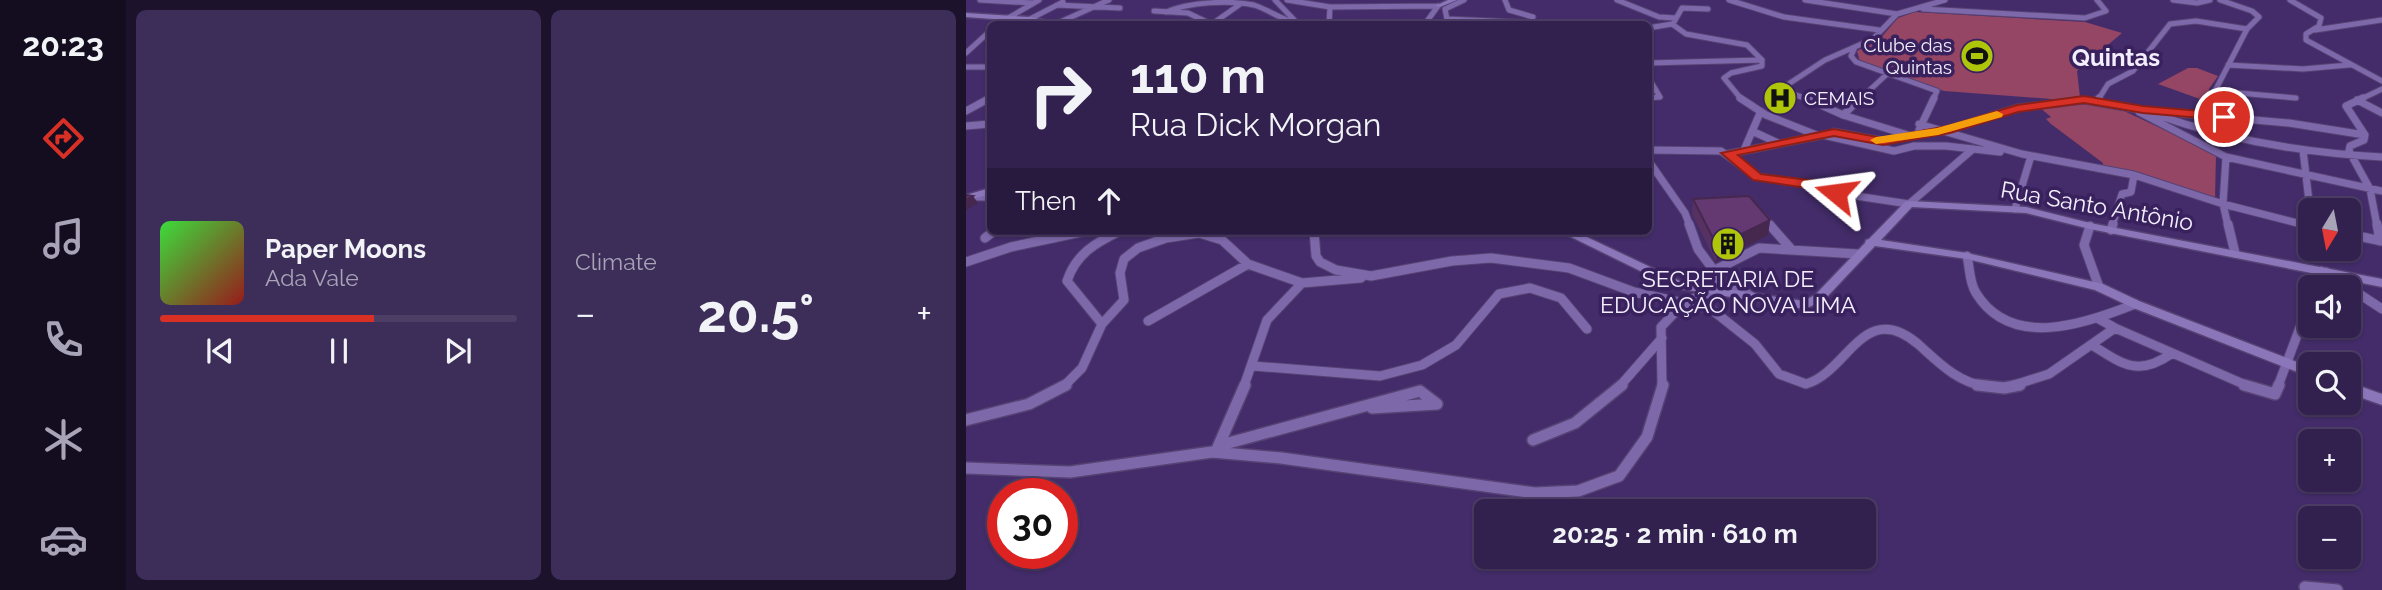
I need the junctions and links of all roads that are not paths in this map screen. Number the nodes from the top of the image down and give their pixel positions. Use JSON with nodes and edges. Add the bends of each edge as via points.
{"nodes":[{"id":1,"x":980,"y":0,"type":"edge"},
{"id":2,"x":1039,"y":0,"type":"edge"},
{"id":3,"x":1066,"y":0,"type":"edge"},
{"id":4,"x":1109,"y":0,"type":"edge"},
{"id":5,"x":1247,"y":0,"type":"edge"},
{"id":6,"x":1275,"y":0,"type":"edge"},
{"id":7,"x":1287,"y":0,"type":"edge"},
{"id":8,"x":1353,"y":0,"type":"edge"},
{"id":9,"x":1451,"y":0,"type":"edge"},
{"id":10,"x":1464,"y":0,"type":"edge"},
{"id":11,"x":1505,"y":0,"type":"edge"},
{"id":12,"x":1617,"y":0,"type":"edge"},
{"id":13,"x":1729,"y":0,"type":"edge"},
{"id":14,"x":1805,"y":0,"type":"edge"},
{"id":15,"x":1945,"y":0,"type":"edge"},
{"id":16,"x":2096,"y":0,"type":"edge"},
{"id":17,"x":2173,"y":0,"type":"edge"},
{"id":18,"x":2210,"y":0,"type":"edge"},
{"id":19,"x":2220,"y":0,"type":"edge"},
{"id":20,"x":2290,"y":0,"type":"edge"},
{"id":21,"x":1033,"y":4,"type":"junction"},
{"id":22,"x":1241,"y":4,"type":"junction"},
{"id":23,"x":1057,"y":5,"type":"junction"},
{"id":24,"x":1096,"y":6,"type":"junction"},
{"id":25,"x":1438,"y":6,"type":"junction"},
{"id":26,"x":1330,"y":7,"type":"junction"},
{"id":27,"x":1120,"y":8,"type":"dead end"},
{"id":28,"x":1708,"y":9,"type":"dead end"},
{"id":29,"x":1914,"y":9,"type":"junction"},
{"id":30,"x":1154,"y":11,"type":"dead end"},
{"id":31,"x":1166,"y":12,"type":"junction"},
{"id":32,"x":1897,"y":14,"type":"junction"},
{"id":33,"x":966,"y":15,"type":"edge"},
{"id":34,"x":1008,"y":16,"type":"junction"},
{"id":35,"x":1031,"y":18,"type":"junction"},
{"id":36,"x":2382,"y":20,"type":"edge"},
{"id":37,"x":1002,"y":21,"type":"edge"},
{"id":38,"x":1044,"y":21,"type":"edge"},
{"id":39,"x":1064,"y":21,"type":"edge"},
{"id":40,"x":1207,"y":21,"type":"edge"},
{"id":41,"x":1216,"y":21,"type":"edge"},
{"id":42,"x":1290,"y":21,"type":"edge"},
{"id":43,"x":1296,"y":21,"type":"edge"},
{"id":44,"x":1329,"y":21,"type":"edge"},
{"id":45,"x":1427,"y":21,"type":"edge"},
{"id":46,"x":1492,"y":21,"type":"edge"},
{"id":47,"x":1554,"y":21,"type":"edge"},
{"id":48,"x":1674,"y":21,"type":"junction"},
{"id":49,"x":2322,"y":22,"type":"junction"},
{"id":50,"x":2337,"y":27,"type":"junction"},
{"id":51,"x":1652,"y":28,"type":"edge"},
{"id":52,"x":2247,"y":29,"type":"junction"},
{"id":53,"x":1879,"y":30,"type":"junction"},
{"id":54,"x":2314,"y":30,"type":"junction"},
{"id":55,"x":987,"y":34,"type":"edge"},
{"id":56,"x":1855,"y":47,"type":"junction"},
{"id":57,"x":966,"y":53,"type":"edge"},
{"id":58,"x":1835,"y":55,"type":"junction"},
{"id":59,"x":1853,"y":59,"type":"junction"},
{"id":60,"x":1762,"y":60,"type":"junction"},
{"id":61,"x":1652,"y":64,"type":"edge"},
{"id":62,"x":2351,"y":64,"type":"junction"},
{"id":63,"x":1658,"y":65,"type":"junction"},
{"id":64,"x":2228,"y":65,"type":"junction"},
{"id":65,"x":966,"y":67,"type":"edge"},
{"id":66,"x":987,"y":67,"type":"edge"},
{"id":67,"x":1652,"y":69,"type":"edge"},
{"id":68,"x":1887,"y":74,"type":"junction"},
{"id":69,"x":2382,"y":79,"type":"edge"},
{"id":70,"x":1652,"y":84,"type":"edge"},
{"id":71,"x":2382,"y":89,"type":"edge"},
{"id":72,"x":2215,"y":91,"type":"junction"},
{"id":73,"x":1652,"y":97,"type":"edge"},
{"id":74,"x":2296,"y":98,"type":"dead end"},
{"id":75,"x":987,"y":100,"type":"edge"},
{"id":76,"x":2357,"y":100,"type":"junction"},
{"id":77,"x":2096,"y":102,"type":"junction"},
{"id":78,"x":2131,"y":108,"type":"junction"},
{"id":79,"x":2143,"y":110,"type":"junction"},
{"id":80,"x":966,"y":111,"type":"edge"},
{"id":81,"x":1759,"y":113,"type":"junction"},
{"id":82,"x":2382,"y":113,"type":"edge"},
{"id":83,"x":1843,"y":115,"type":"junction"},
{"id":84,"x":2224,"y":117,"type":"junction"},
{"id":85,"x":1858,"y":121,"type":"junction"},
{"id":86,"x":987,"y":124,"type":"edge"},
{"id":87,"x":1919,"y":124,"type":"junction"},
{"id":88,"x":966,"y":126,"type":"edge"},
{"id":89,"x":1752,"y":131,"type":"junction"},
{"id":90,"x":1894,"y":131,"type":"junction"},
{"id":91,"x":1834,"y":132,"type":"junction"},
{"id":92,"x":1938,"y":132,"type":"junction"},
{"id":93,"x":1916,"y":135,"type":"junction"},
{"id":94,"x":2365,"y":135,"type":"junction"},
{"id":95,"x":1821,"y":136,"type":"junction"},
{"id":96,"x":1883,"y":141,"type":"junction"},
{"id":97,"x":1779,"y":144,"type":"junction"},
{"id":98,"x":1973,"y":149,"type":"junction"},
{"id":99,"x":1652,"y":150,"type":"edge"},
{"id":100,"x":1744,"y":150,"type":"junction"},
{"id":101,"x":2303,"y":150,"type":"junction"},
{"id":102,"x":1728,"y":153,"type":"junction"},
{"id":103,"x":2027,"y":155,"type":"junction"},
{"id":104,"x":2353,"y":156,"type":"junction"},
{"id":105,"x":2226,"y":157,"type":"junction"},
{"id":106,"x":2382,"y":157,"type":"edge"},
{"id":107,"x":1652,"y":167,"type":"edge"},
{"id":108,"x":2134,"y":175,"type":"junction"},
{"id":109,"x":2306,"y":175,"type":"junction"},
{"id":110,"x":1652,"y":182,"type":"edge"},
{"id":111,"x":1661,"y":182,"type":"junction"},
{"id":112,"x":2370,"y":189,"type":"junction"},
{"id":113,"x":2382,"y":191,"type":"edge"},
{"id":114,"x":2309,"y":198,"type":"edge"},
{"id":115,"x":1750,"y":204,"type":"edge"},
{"id":116,"x":1909,"y":204,"type":"junction"},
{"id":117,"x":2223,"y":204,"type":"junction"},
{"id":118,"x":2014,"y":209,"type":"junction"},
{"id":119,"x":2298,"y":223,"type":"edge"},
{"id":120,"x":2090,"y":226,"type":"junction"},
{"id":121,"x":2111,"y":230,"type":"junction"},
{"id":122,"x":1778,"y":234,"type":"junction"},
{"id":123,"x":989,"y":235,"type":"edge"},
{"id":124,"x":1067,"y":235,"type":"edge"},
{"id":125,"x":1111,"y":235,"type":"edge"},
{"id":126,"x":1182,"y":235,"type":"edge"},
{"id":127,"x":1206,"y":235,"type":"edge"},
{"id":128,"x":1315,"y":235,"type":"edge"},
{"id":129,"x":1573,"y":235,"type":"edge"},
{"id":130,"x":2361,"y":237,"type":"edge"},
{"id":131,"x":985,"y":238,"type":"dead end"},
{"id":132,"x":2381,"y":241,"type":"edge"},
{"id":133,"x":1870,"y":242,"type":"junction"},
{"id":134,"x":1759,"y":248,"type":"junction"},
{"id":135,"x":1791,"y":248,"type":"junction"},
{"id":136,"x":2235,"y":253,"type":"junction"},
{"id":137,"x":1858,"y":254,"type":"junction"},
{"id":138,"x":1967,"y":256,"type":"junction"},
{"id":139,"x":966,"y":262,"type":"edge"},
{"id":140,"x":1248,"y":264,"type":"junction"},
{"id":141,"x":2324,"y":272,"type":"junction"},
{"id":142,"x":1716,"y":274,"type":"junction"},
{"id":143,"x":2322,"y":275,"type":"edge"},
{"id":144,"x":1371,"y":276,"type":"junction"},
{"id":145,"x":1302,"y":283,"type":"junction"},
{"id":146,"x":1730,"y":283,"type":"dead end"},
{"id":147,"x":2382,"y":283,"type":"edge"},
{"id":148,"x":2099,"y":287,"type":"junction"},
{"id":149,"x":1709,"y":293,"type":"junction"},
{"id":150,"x":1756,"y":299,"type":"junction"},
{"id":151,"x":1686,"y":302,"type":"junction"},
{"id":152,"x":2135,"y":304,"type":"junction"},
{"id":153,"x":2382,"y":309,"type":"edge"},
{"id":154,"x":2099,"y":319,"type":"junction"},
{"id":155,"x":1148,"y":321,"type":"dead end"},
{"id":156,"x":1102,"y":324,"type":"junction"},
{"id":157,"x":1587,"y":328,"type":"dead end"},
{"id":158,"x":2115,"y":328,"type":"junction"},
{"id":159,"x":2298,"y":334,"type":"edge"},
{"id":160,"x":1662,"y":338,"type":"junction"},
{"id":161,"x":2092,"y":345,"type":"junction"},
{"id":162,"x":2171,"y":354,"type":"junction"},
{"id":163,"x":2287,"y":363,"type":"junction"},
{"id":164,"x":1253,"y":366,"type":"junction"},
{"id":165,"x":2298,"y":367,"type":"edge"},
{"id":166,"x":2361,"y":392,"type":"edge"},
{"id":167,"x":2382,"y":400,"type":"edge"},
{"id":168,"x":1350,"y":410,"type":"junction"},
{"id":169,"x":966,"y":420,"type":"edge"},
{"id":170,"x":1533,"y":440,"type":"dead end"},
{"id":171,"x":1216,"y":449,"type":"junction"},
{"id":172,"x":966,"y":468,"type":"edge"},
{"id":173,"x":2305,"y":587,"type":"dead end"},
{"id":174,"x":2337,"y":590,"type":"edge"}],
"edges":[{"from":1,"to":21,"type":"street"},
{"from":2,"to":21,"type":"street"},
{"from":3,"to":23,"type":"street"},
{"from":4,"to":24,"type":"street"},
{"from":5,"to":22,"type":"street"},
{"from":6,"to":43,"type":"street"},
{"from":7,"to":26,"type":"street"},
{"from":8,"to":26,"type":"street"},
{"from":9,"to":25,"type":"street"},
{"from":10,"to":46,"type":"street","via":[[1445,9],[1447,19]]},
{"from":11,"to":47,"type":"street","via":[[1517,14]]},
{"from":12,"to":48,"type":"street"},
{"from":13,"to":53,"type":"street","via":[[1789,19]]},
{"from":14,"to":32,"type":"street"},
{"from":15,"to":29,"type":"street"},
{"from":16,"to":29,"type":"street","via":[[2106,11],[2085,18]]},
{"from":17,"to":18,"type":"street"},
{"from":19,"to":52,"type":"street","via":[[2258,14]]},
{"from":20,"to":49,"type":"street"},
{"from":21,"to":34,"type":"street"},
{"from":22,"to":31,"type":"street","via":[[1186,4]]},
{"from":22,"to":41,"type":"street"},
{"from":22,"to":42,"type":"street"},
{"from":23,"to":24,"type":"street"},
{"from":23,"to":35,"type":"street"},
{"from":24,"to":27,"type":"street"},
{"from":24,"to":39,"type":"street"},
{"from":25,"to":26,"type":"street"},
{"from":25,"to":45,"type":"street"},
{"from":26,"to":44,"type":"street"},
{"from":28,"to":48,"type":"street","via":[[1682,8]]},
{"from":29,"to":32,"type":"street"},
{"from":30,"to":31,"type":"street"},
{"from":31,"to":40,"type":"street","via":[[1196,15]]},
{"from":32,"to":53,"type":"street"},
{"from":33,"to":34,"type":"street"},
{"from":34,"to":35,"type":"street"},
{"from":34,"to":37,"type":"street"},
{"from":35,"to":38,"type":"street"},
{"from":36,"to":50,"type":"street"},
{"from":48,"to":51,"type":"street"},
{"from":48,"to":60,"type":"street","via":[[1686,34],[1747,45]]},
{"from":49,"to":50,"type":"street"},
{"from":49,"to":54,"type":"street"},
{"from":50,"to":54,"type":"street"},
{"from":52,"to":64,"type":"street"},
{"from":52,"to":77,"type":"street","via":[[2196,21],[2170,24],[2133,71],[2108,84]]},
{"from":53,"to":56,"type":"street","via":[[1873,39]]},
{"from":54,"to":62,"type":"street","via":[[2305,34],[2306,40]]},
{"from":55,"to":57,"type":"street"},
{"from":56,"to":58,"type":"street"},
{"from":56,"to":59,"type":"street"},
{"from":58,"to":59,"type":"street"},
{"from":58,"to":83,"type":"street","via":[[1783,91]]},
{"from":59,"to":68,"type":"street"},
{"from":60,"to":63,"type":"street"},
{"from":60,"to":81,"type":"street","via":[[1762,66],[1724,78],[1733,94]]},
{"from":61,"to":63,"type":"street"},
{"from":62,"to":64,"type":"street","via":[[2303,69]]},
{"from":62,"to":69,"type":"street"},
{"from":63,"to":67,"type":"street"},
{"from":64,"to":72,"type":"street"},
{"from":65,"to":66,"type":"street"},
{"from":68,"to":83,"type":"street"},
{"from":68,"to":87,"type":"street","via":[[1937,91]]},
{"from":70,"to":73,"type":"street","via":[[1660,97]]},
{"from":71,"to":76,"type":"street"},
{"from":72,"to":74,"type":"street"},
{"from":72,"to":84,"type":"street"},
{"from":75,"to":80,"type":"street"},
{"from":76,"to":82,"type":"street"},
{"from":76,"to":94,"type":"street","via":[[2346,106]]},
{"from":77,"to":78,"type":"street"},
{"from":77,"to":92,"type":"street","via":[[2017,108]]},
{"from":78,"to":79,"type":"street"},
{"from":78,"to":105,"type":"street"},
{"from":79,"to":84,"type":"street"},
{"from":79,"to":101,"type":"street"},
{"from":81,"to":89,"type":"street"},
{"from":81,"to":95,"type":"street"},
{"from":83,"to":85,"type":"street"},
{"from":84,"to":94,"type":"street"},
{"from":85,"to":90,"type":"street"},
{"from":85,"to":91,"type":"street"},
{"from":86,"to":88,"type":"street"},
{"from":87,"to":92,"type":"street"},
{"from":87,"to":93,"type":"street"},
{"from":89,"to":97,"type":"street"},
{"from":89,"to":100,"type":"street"},
{"from":90,"to":93,"type":"street"},
{"from":90,"to":96,"type":"street"},
{"from":91,"to":95,"type":"street"},
{"from":91,"to":96,"type":"street"},
{"from":92,"to":93,"type":"street"},
{"from":92,"to":103,"type":"street"},
{"from":93,"to":96,"type":"street"},
{"from":94,"to":104,"type":"street","via":[[2350,146]]},
{"from":95,"to":97,"type":"street"},
{"from":95,"to":98,"type":"street","via":[[1894,151],[1914,146]]},
{"from":97,"to":100,"type":"street"},
{"from":98,"to":103,"type":"street"},
{"from":98,"to":116,"type":"street"},
{"from":99,"to":102,"type":"street"},
{"from":100,"to":102,"type":"street"},
{"from":101,"to":104,"type":"street"},
{"from":101,"to":109,"type":"street"},
{"from":102,"to":116,"type":"street","name":"Rua Santo Antônio","via":[[1758,177]]},
{"from":103,"to":108,"type":"street"},
{"from":103,"to":118,"type":"street"},
{"from":104,"to":106,"type":"street"},
{"from":104,"to":112,"type":"street"},
{"from":105,"to":109,"type":"street"},
{"from":105,"to":117,"type":"street"},
{"from":107,"to":111,"type":"street"},
{"from":108,"to":117,"type":"street"},
{"from":108,"to":121,"type":"street","via":[[2131,192],[2122,194]]},
{"from":109,"to":112,"type":"street"},
{"from":109,"to":114,"type":"street"},
{"from":110,"to":111,"type":"street"},
{"from":111,"to":142,"type":"street","via":[[1685,213],[1698,249]]},
{"from":112,"to":113,"type":"street"},
{"from":112,"to":132,"type":"street"},
{"from":115,"to":122,"type":"street"},
{"from":116,"to":118,"type":"street","name":"Rua Santo Antônio"},
{"from":116,"to":133,"type":"street"},
{"from":117,"to":119,"type":"street"},
{"from":117,"to":136,"type":"street"},
{"from":118,"to":120,"type":"street","name":"Rua Santo Antônio"},
{"from":120,"to":121,"type":"street","name":"Rua Santo Antônio"},
{"from":120,"to":148,"type":"street","via":[[2084,245]]},
{"from":121,"to":136,"type":"street","name":"Rua Santo Antônio"},
{"from":122,"to":134,"type":"street"},
{"from":122,"to":135,"type":"street"},
{"from":123,"to":131,"type":"street"},
{"from":124,"to":139,"type":"street"},
{"from":125,"to":156,"type":"street","via":[[1072,261],[1067,281]]},
{"from":126,"to":156,"type":"street","via":[[1138,248],[1124,259],[1120,272],[1124,300]]},
{"from":127,"to":140,"type":"street","via":[[1222,240]]},
{"from":128,"to":144,"type":"street","via":[[1320,262]]},
{"from":129,"to":149,"type":"street","via":[[1679,285]]},
{"from":130,"to":132,"type":"street"},
{"from":133,"to":137,"type":"street"},
{"from":133,"to":138,"type":"street"},
{"from":134,"to":135,"type":"street"},
{"from":134,"to":142,"type":"street"},
{"from":135,"to":137,"type":"street"},
{"from":136,"to":141,"type":"street","name":"Rua Santo Antônio"},
{"from":137,"to":150,"type":"street","via":[[1819,298],[1804,305]]},
{"from":138,"to":148,"type":"street"},
{"from":138,"to":154,"type":"street","via":[[1974,290],[1999,319],[2025,328]]},
{"from":140,"to":145,"type":"street"},
{"from":140,"to":155,"type":"street"},
{"from":141,"to":143,"type":"street"},
{"from":141,"to":147,"type":"street","name":"Rua Santo Antônio"},
{"from":141,"to":153,"type":"street"},
{"from":142,"to":149,"type":"street"},
{"from":144,"to":145,"type":"street"},
{"from":144,"to":151,"type":"street","via":[[1491,258],[1569,268],[1634,292]]},
{"from":145,"to":164,"type":"street","via":[[1267,320]]},
{"from":146,"to":150,"type":"street"},
{"from":148,"to":152,"type":"street"},
{"from":149,"to":150,"type":"street"},
{"from":149,"to":151,"type":"street"},
{"from":151,"to":160,"type":"street","via":[[1661,327]]},
{"from":151,"to":161,"type":"street","via":[[1712,309],[1755,344],[1779,374],[1806,384],[1822,378],[1858,336],[1873,331],[1901,332],[1912,338],[1955,376],[1983,386],[2013,388],[2036,382]]},
{"from":152,"to":154,"type":"street"},
{"from":152,"to":163,"type":"street"},
{"from":154,"to":158,"type":"street"},
{"from":156,"to":169,"type":"street","via":[[1081,368],[1059,390],[1036,402]]},
{"from":157,"to":164,"type":"street","via":[[1561,298],[1530,288],[1499,294],[1456,345],[1422,365],[1380,376]]},
{"from":158,"to":161,"type":"street"},
{"from":158,"to":162,"type":"street"},
{"from":159,"to":163,"type":"street"},
{"from":160,"to":170,"type":"street","via":[[1622,385],[1576,423]]},
{"from":160,"to":171,"type":"street","via":[[1664,381],[1647,437],[1619,476],[1578,491],[1535,493]]},
{"from":161,"to":162,"type":"street","via":[[2134,368],[2155,367]]},
{"from":162,"to":163,"type":"street","via":[[2261,393],[2274,394]]},
{"from":163,"to":165,"type":"street"},
{"from":164,"to":171,"type":"street"},
{"from":166,"to":167,"type":"street"},
{"from":168,"to":168,"type":"street","via":[[1387,407],[1437,404],[1420,391]]},
{"from":168,"to":171,"type":"street"},
{"from":171,"to":172,"type":"street","via":[[1070,472]]},
{"from":173,"to":174,"type":"street"}]}
